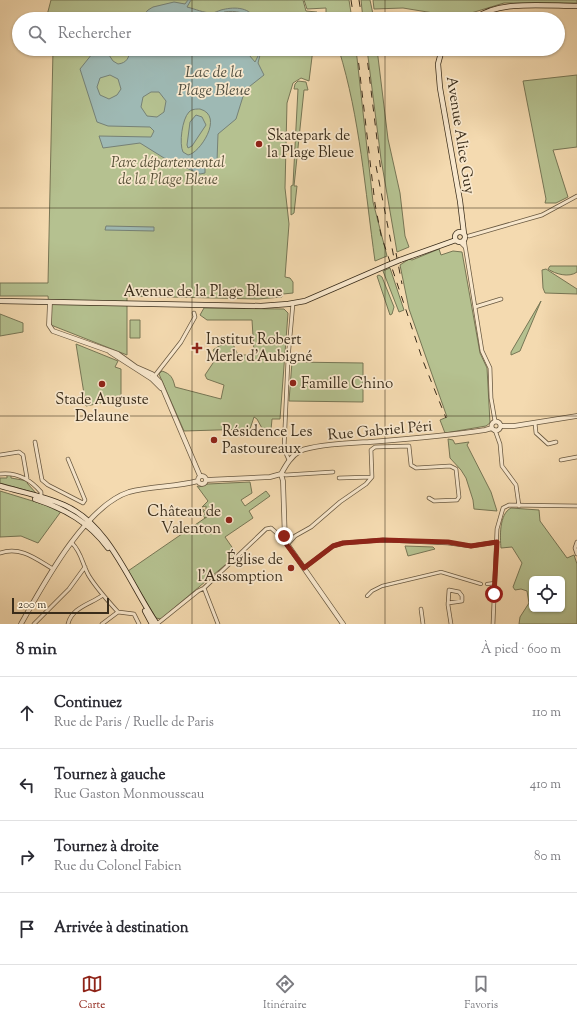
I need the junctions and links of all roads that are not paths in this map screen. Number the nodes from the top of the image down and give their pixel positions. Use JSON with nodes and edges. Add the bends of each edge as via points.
{"nodes":[{"id":1,"x":577,"y":6,"type":"edge"},
{"id":2,"x":483,"y":12,"type":"edge"},
{"id":3,"x":440,"y":56,"type":"edge"},
{"id":4,"x":577,"y":196,"type":"edge"},
{"id":5,"x":462,"y":237,"type":"junction"},
{"id":6,"x":501,"y":299,"type":"dead end"},
{"id":7,"x":0,"y":301,"type":"edge"},
{"id":8,"x":50,"y":302,"type":"junction"},
{"id":9,"x":293,"y":303,"type":"junction"},
{"id":10,"x":475,"y":307,"type":"junction"},
{"id":11,"x":194,"y":313,"type":"dead end"},
{"id":12,"x":153,"y":377,"type":"junction"},
{"id":13,"x":577,"y":416,"type":"edge"},
{"id":14,"x":495,"y":422,"type":"junction"},
{"id":15,"x":534,"y":423,"type":"junction"},
{"id":16,"x":501,"y":426,"type":"junction"},
{"id":17,"x":494,"y":429,"type":"junction"},
{"id":18,"x":35,"y":442,"type":"dead end"},
{"id":19,"x":556,"y":442,"type":"dead end"},
{"id":20,"x":390,"y":443,"type":"junction"},
{"id":21,"x":0,"y":455,"type":"edge"},
{"id":22,"x":577,"y":457,"type":"edge"},
{"id":23,"x":68,"y":459,"type":"dead end"},
{"id":24,"x":289,"y":460,"type":"junction"},
{"id":25,"x":561,"y":460,"type":"dead end"},
{"id":26,"x":333,"y":472,"type":"dead end"},
{"id":27,"x":0,"y":474,"type":"edge"},
{"id":28,"x":281,"y":474,"type":"junction"},
{"id":29,"x":200,"y":476,"type":"junction"},
{"id":30,"x":27,"y":478,"type":"junction"},
{"id":31,"x":339,"y":478,"type":"dead end"},
{"id":32,"x":372,"y":478,"type":"junction"},
{"id":33,"x":42,"y":480,"type":"junction"},
{"id":34,"x":206,"y":480,"type":"junction"},
{"id":35,"x":198,"y":481,"type":"junction"},
{"id":36,"x":35,"y":485,"type":"junction"},
{"id":37,"x":0,"y":487,"type":"edge"},
{"id":38,"x":430,"y":498,"type":"dead end"},
{"id":39,"x":40,"y":499,"type":"junction"},
{"id":40,"x":519,"y":506,"type":"junction"},
{"id":41,"x":577,"y":506,"type":"edge"},
{"id":42,"x":87,"y":523,"type":"junction"},
{"id":43,"x":284,"y":536,"type":"junction"},
{"id":44,"x":497,"y":542,"type":"junction"},
{"id":45,"x":577,"y":542,"type":"edge"},
{"id":46,"x":72,"y":543,"type":"junction"},
{"id":47,"x":287,"y":545,"type":"junction"},
{"id":48,"x":0,"y":553,"type":"edge"},
{"id":49,"x":577,"y":554,"type":"edge"},
{"id":50,"x":85,"y":567,"type":"junction"},
{"id":51,"x":304,"y":568,"type":"junction"},
{"id":52,"x":53,"y":569,"type":"junction"},
{"id":53,"x":495,"y":583,"type":"junction"},
{"id":54,"x":481,"y":584,"type":"dead end"},
{"id":55,"x":487,"y":584,"type":"dead end"},
{"id":56,"x":204,"y":588,"type":"junction"},
{"id":57,"x":103,"y":595,"type":"junction"},
{"id":58,"x":367,"y":596,"type":"dead end"},
{"id":59,"x":448,"y":603,"type":"junction"},
{"id":60,"x":421,"y":609,"type":"dead end"},
{"id":61,"x":118,"y":612,"type":"junction"},
{"id":62,"x":21,"y":624,"type":"edge"},
{"id":63,"x":34,"y":624,"type":"edge"},
{"id":64,"x":68,"y":624,"type":"edge"},
{"id":65,"x":102,"y":624,"type":"edge"},
{"id":66,"x":139,"y":624,"type":"edge"},
{"id":67,"x":152,"y":624,"type":"edge"},
{"id":68,"x":157,"y":624,"type":"edge"},
{"id":69,"x":218,"y":624,"type":"edge"},
{"id":70,"x":343,"y":624,"type":"edge"},
{"id":71,"x":423,"y":624,"type":"edge"},
{"id":72,"x":451,"y":624,"type":"edge"},
{"id":73,"x":493,"y":624,"type":"edge"}],
"edges":[{"from":1,"to":2,"type":"main road","via":[[505,5]]},
{"from":3,"to":5,"type":"main road","name":"Avenue Alice Guy","via":[[439,82],[460,201]]},
{"from":4,"to":5,"type":"street","via":[[535,217]]},
{"from":5,"to":9,"type":"main road","name":"Avenue de la Plage Bleue","bridge":true,"via":[[304,301]]},
{"from":5,"to":10,"type":"street"},
{"from":6,"to":10,"type":"street"},
{"from":7,"to":8,"type":"main road","name":"Avenue de la Plage Bleue"},
{"from":8,"to":9,"type":"main road","name":"Avenue de la Plage Bleue","via":[[262,306]]},
{"from":8,"to":12,"type":"street","via":[[49,324],[53,331],[118,354]]},
{"from":9,"to":24,"type":"street","via":[[284,449]]},
{"from":10,"to":14,"type":"street","via":[[482,351],[489,365]]},
{"from":11,"to":12,"type":"street","via":[[195,317],[181,342]]},
{"from":12,"to":29,"type":"street","via":[[160,382]]},
{"from":13,"to":15,"type":"street"},
{"from":14,"to":16,"type":"street"},
{"from":14,"to":17,"type":"street","via":[[492,423]]},
{"from":15,"to":16,"type":"street"},
{"from":15,"to":19,"type":"street","via":[[536,433],[548,444]]},
{"from":16,"to":17,"type":"street","via":[[500,429]]},
{"from":17,"to":20,"type":"street","name":"Rue Gabriel Péri"},
{"from":17,"to":40,"type":"street","via":[[500,444],[502,466],[516,485]]},
{"from":18,"to":33,"type":"street"},
{"from":20,"to":24,"type":"street","name":"Rue Gabriel Péri","via":[[308,449]]},
{"from":20,"to":32,"type":"street","via":[[372,448]]},
{"from":20,"to":38,"type":"street","via":[[409,446],[413,467],[450,466],[456,470],[459,497],[457,500],[434,501]]},
{"from":21,"to":30,"type":"street","via":[[19,452],[23,455]]},
{"from":22,"to":25,"type":"street"},
{"from":23,"to":33,"type":"street","via":[[85,500],[83,503],[48,486]]},
{"from":24,"to":28,"type":"street","name":"Rue Gabriel Péri"},
{"from":26,"to":28,"type":"street"},
{"from":27,"to":30,"type":"street"},
{"from":28,"to":34,"type":"street","via":[[270,477]]},
{"from":28,"to":43,"type":"street"},
{"from":29,"to":34,"type":"street"},
{"from":29,"to":35,"type":"street"},
{"from":30,"to":36,"type":"street"},
{"from":31,"to":32,"type":"street"},
{"from":32,"to":47,"type":"street","via":[[311,528],[295,536]]},
{"from":33,"to":36,"type":"street"},
{"from":34,"to":35,"type":"street","via":[[202,484]]},
{"from":35,"to":42,"type":"street","via":[[127,493],[109,503]]},
{"from":36,"to":39,"type":"street","via":[[41,492]]},
{"from":37,"to":39,"type":"main road"},
{"from":39,"to":42,"type":"main road","via":[[68,511]]},
{"from":40,"to":41,"type":"street"},
{"from":40,"to":44,"type":"street","via":[[509,505],[503,508],[497,529]]},
{"from":42,"to":46,"type":"street"},
{"from":42,"to":67,"type":"main road","via":[[114,557]]},
{"from":42,"to":68,"type":"main road","via":[[107,541]]},
{"from":43,"to":47,"type":"street"},
{"from":43,"to":56,"type":"street","via":[[271,528],[266,530]]},
{"from":44,"to":51,"type":"street","via":[[471,546],[448,542],[383,540],[339,544]]},
{"from":44,"to":53,"type":"street"},
{"from":45,"to":49,"type":"street"},
{"from":46,"to":50,"type":"street","via":[[80,552]]},
{"from":46,"to":52,"type":"street"},
{"from":47,"to":51,"type":"street"},
{"from":48,"to":52,"type":"street","via":[[24,553]]},
{"from":50,"to":57,"type":"street"},
{"from":50,"to":63,"type":"street","via":[[69,589]]},
{"from":51,"to":70,"type":"street"},
{"from":52,"to":62,"type":"street"},
{"from":53,"to":55,"type":"street"},
{"from":53,"to":73,"type":"street"},
{"from":54,"to":58,"type":"street","via":[[442,572],[382,586]]},
{"from":56,"to":68,"type":"street"},
{"from":56,"to":69,"type":"street"},
{"from":57,"to":61,"type":"street"},
{"from":57,"to":64,"type":"street","via":[[76,611]]},
{"from":59,"to":59,"type":"street","via":[[450,590],[459,592],[462,596],[462,601]]},
{"from":59,"to":72,"type":"street"},
{"from":60,"to":71,"type":"street"},
{"from":61,"to":65,"type":"street"},
{"from":61,"to":66,"type":"street","via":[[131,612]]}]}
